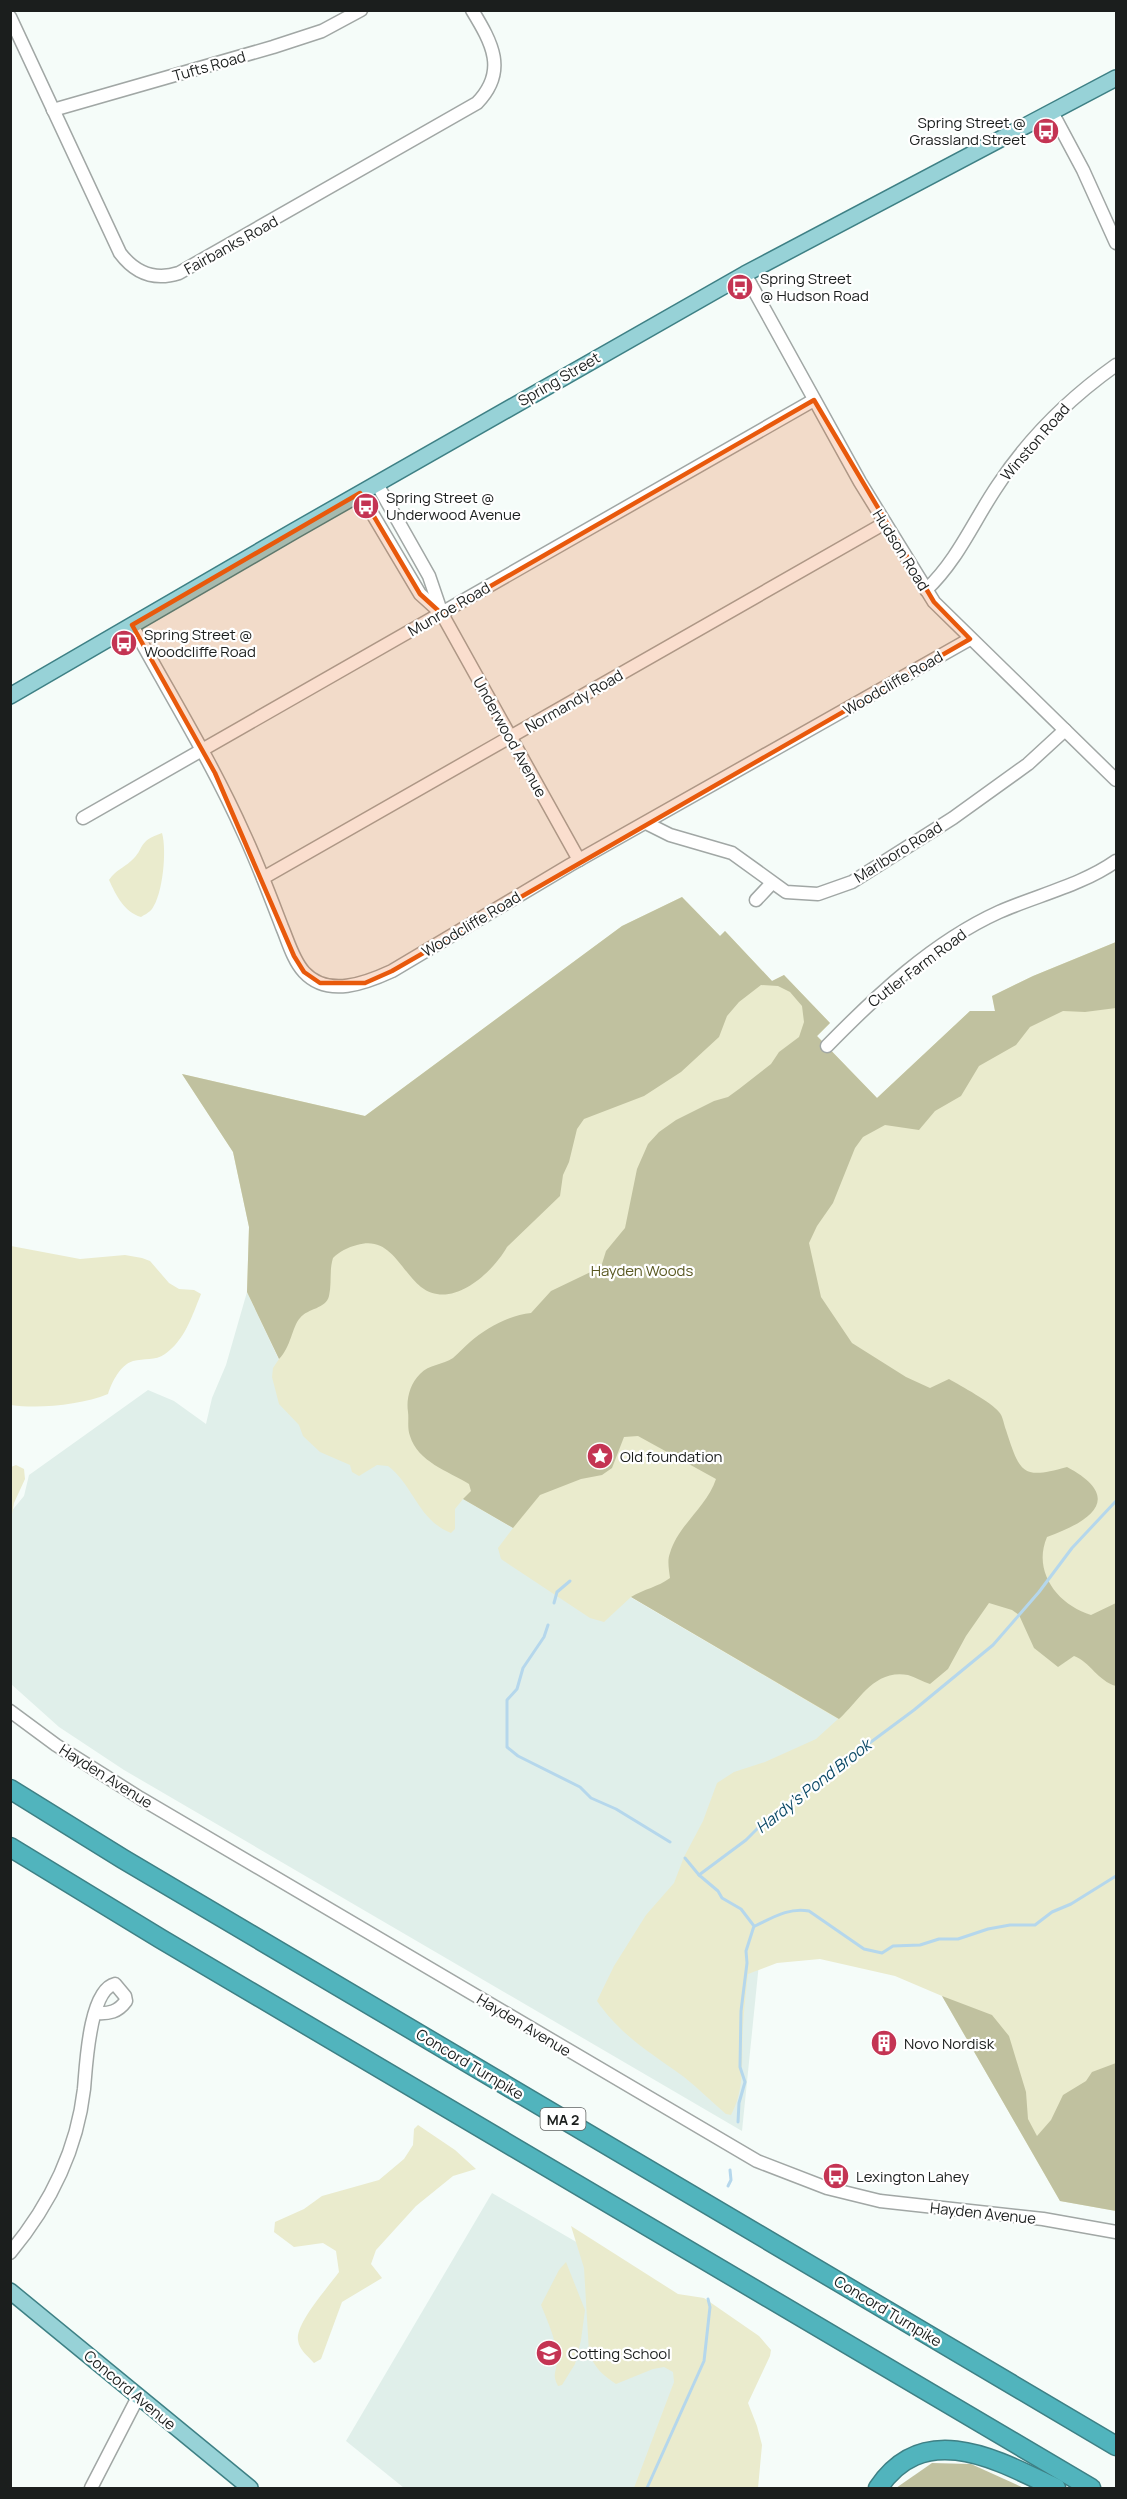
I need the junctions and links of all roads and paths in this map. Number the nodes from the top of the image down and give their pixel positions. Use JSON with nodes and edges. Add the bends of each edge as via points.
{"nodes":[{"id":1,"x":361,"y":10,"type":"edge"},
{"id":2,"x":472,"y":10,"type":"edge"},
{"id":3,"x":10,"y":17,"type":"edge"},
{"id":4,"x":1116,"y":78,"type":"edge"},
{"id":5,"x":53,"y":110,"type":"junction"},
{"id":6,"x":1052,"y":112,"type":"junction"},
{"id":7,"x":1116,"y":243,"type":"edge"},
{"id":8,"x":745,"y":274,"type":"junction"},
{"id":9,"x":1116,"y":364,"type":"edge"},
{"id":10,"x":814,"y":400,"type":"junction"},
{"id":11,"x":377,"y":484,"type":"junction"},
{"id":12,"x":360,"y":493,"type":"junction"},
{"id":13,"x":885,"y":523,"type":"junction"},
{"id":14,"x":926,"y":590,"type":"junction"},
{"id":15,"x":442,"y":614,"type":"junction"},
{"id":16,"x":132,"y":625,"type":"junction"},
{"id":17,"x":970,"y":639,"type":"junction"},
{"id":18,"x":12,"y":691,"type":"edge"},
{"id":19,"x":1065,"y":730,"type":"junction"},
{"id":20,"x":510,"y":737,"type":"junction"},
{"id":21,"x":203,"y":749,"type":"junction"},
{"id":22,"x":1116,"y":780,"type":"edge"},
{"id":23,"x":83,"y":818,"type":"dead end"},
{"id":24,"x":646,"y":824,"type":"junction"},
{"id":25,"x":579,"y":860,"type":"junction"},
{"id":26,"x":1116,"y":861,"type":"edge"},
{"id":27,"x":263,"y":878,"type":"junction"},
{"id":28,"x":772,"y":883,"type":"junction"},
{"id":29,"x":756,"y":900,"type":"dead end"},
{"id":30,"x":826,"y":1046,"type":"dead end"},
{"id":31,"x":10,"y":1711,"type":"edge"},
{"id":32,"x":10,"y":1788,"type":"edge"},
{"id":33,"x":10,"y":1847,"type":"edge"},
{"id":34,"x":96,"y":2013,"type":"dead end"},
{"id":35,"x":1080,"y":2226,"type":"junction"},
{"id":36,"x":1116,"y":2232,"type":"edge"},
{"id":37,"x":1116,"y":2239,"type":"edge"},
{"id":38,"x":10,"y":2253,"type":"edge"},
{"id":39,"x":10,"y":2291,"type":"edge"},
{"id":40,"x":138,"y":2397,"type":"junction"},
{"id":41,"x":1116,"y":2446,"type":"edge"},
{"id":42,"x":91,"y":2488,"type":"edge"},
{"id":43,"x":250,"y":2488,"type":"edge"},
{"id":44,"x":878,"y":2488,"type":"edge"},
{"id":45,"x":1056,"y":2488,"type":"edge"},
{"id":46,"x":1091,"y":2488,"type":"edge"}],
"edges":[{"from":1,"to":5,"type":"street","name":"Tufts Road","via":[[322,31],[273,47]]},
{"from":2,"to":5,"type":"street","name":"Fairbanks Road","via":[[495,61],[490,87],[477,103],[271,223],[166,277],[143,274],[120,253]]},
{"from":3,"to":5,"type":"street","name":"Fairbanks Road"},
{"from":4,"to":6,"type":"main road","name":"Spring Street"},
{"from":6,"to":7,"type":"street"},
{"from":6,"to":8,"type":"main road","name":"Spring Street"},
{"from":8,"to":10,"type":"street","name":"Hudson Road"},
{"from":8,"to":11,"type":"main road","name":"Spring Street"},
{"from":9,"to":14,"type":"street","name":"Winston Road","via":[[1082,390],[1027,446],[998,484],[943,574]]},
{"from":10,"to":13,"type":"street","name":"Hudson Road"},
{"from":10,"to":15,"type":"street","name":"Munroe Road"},
{"from":11,"to":12,"type":"main road","name":"Spring Street"},
{"from":11,"to":15,"type":"street","name":"Underwood Avenue","via":[[429,576]]},
{"from":12,"to":15,"type":"street","name":"Underwood Avenue","via":[[420,594]]},
{"from":12,"to":16,"type":"main road","name":"Spring Street"},
{"from":13,"to":14,"type":"street","name":"Hudson Road"},
{"from":13,"to":20,"type":"street","name":"Normandy Road"},
{"from":14,"to":17,"type":"street","name":"Hudson Road"},
{"from":15,"to":20,"type":"street","name":"Underwood Avenue"},
{"from":15,"to":21,"type":"street","name":"Munroe Road"},
{"from":16,"to":18,"type":"main road","name":"Spring Street"},
{"from":16,"to":21,"type":"street","name":"Woodcliffe Road"},
{"from":17,"to":19,"type":"street","name":"Hudson Road"},
{"from":17,"to":24,"type":"street","name":"Woodcliffe Road"},
{"from":19,"to":22,"type":"street","name":"Hudson Road"},
{"from":19,"to":28,"type":"street","name":"Marlboro Road","via":[[1028,764],[953,818],[852,882],[818,894],[795,894]]},
{"from":20,"to":25,"type":"street","name":"Underwood Avenue"},
{"from":20,"to":27,"type":"street","name":"Normandy Road"},
{"from":21,"to":23,"type":"street","name":"Munroe Road"},
{"from":21,"to":27,"type":"street","name":"Woodcliffe Road"},
{"from":24,"to":25,"type":"street","name":"Woodcliffe Road"},
{"from":24,"to":28,"type":"street","name":"Marlboro Road","via":[[732,853]]},
{"from":25,"to":27,"type":"street","name":"Woodcliffe Road","via":[[392,971],[365,984],[337,987],[320,983],[304,972]]},
{"from":26,"to":30,"type":"street","name":"Cutler Farm Road","via":[[960,932],[864,1008]]},
{"from":28,"to":29,"type":"street"},
{"from":31,"to":35,"type":"street","name":"Hayden Avenue","via":[[140,1798],[757,2161],[828,2188],[880,2201]]},
{"from":32,"to":41,"type":"highway","name":"Concord Turnpike","number":"MA 2","via":[[133,1865]]},
{"from":33,"to":46,"type":"highway"},
{"from":34,"to":38,"type":"street","via":[[88,2047],[81,2119],[49,2199]]},
{"from":35,"to":36,"type":"street","name":"Hayden Avenue"},
{"from":35,"to":37,"type":"street","name":"Hayden Avenue"},
{"from":39,"to":40,"type":"main road","name":"Concord Avenue"},
{"from":40,"to":42,"type":"street"},
{"from":40,"to":43,"type":"main road","name":"Concord Avenue"},
{"from":44,"to":45,"type":"highway","via":[[910,2459],[933,2451],[952,2450],[988,2456]]}]}
